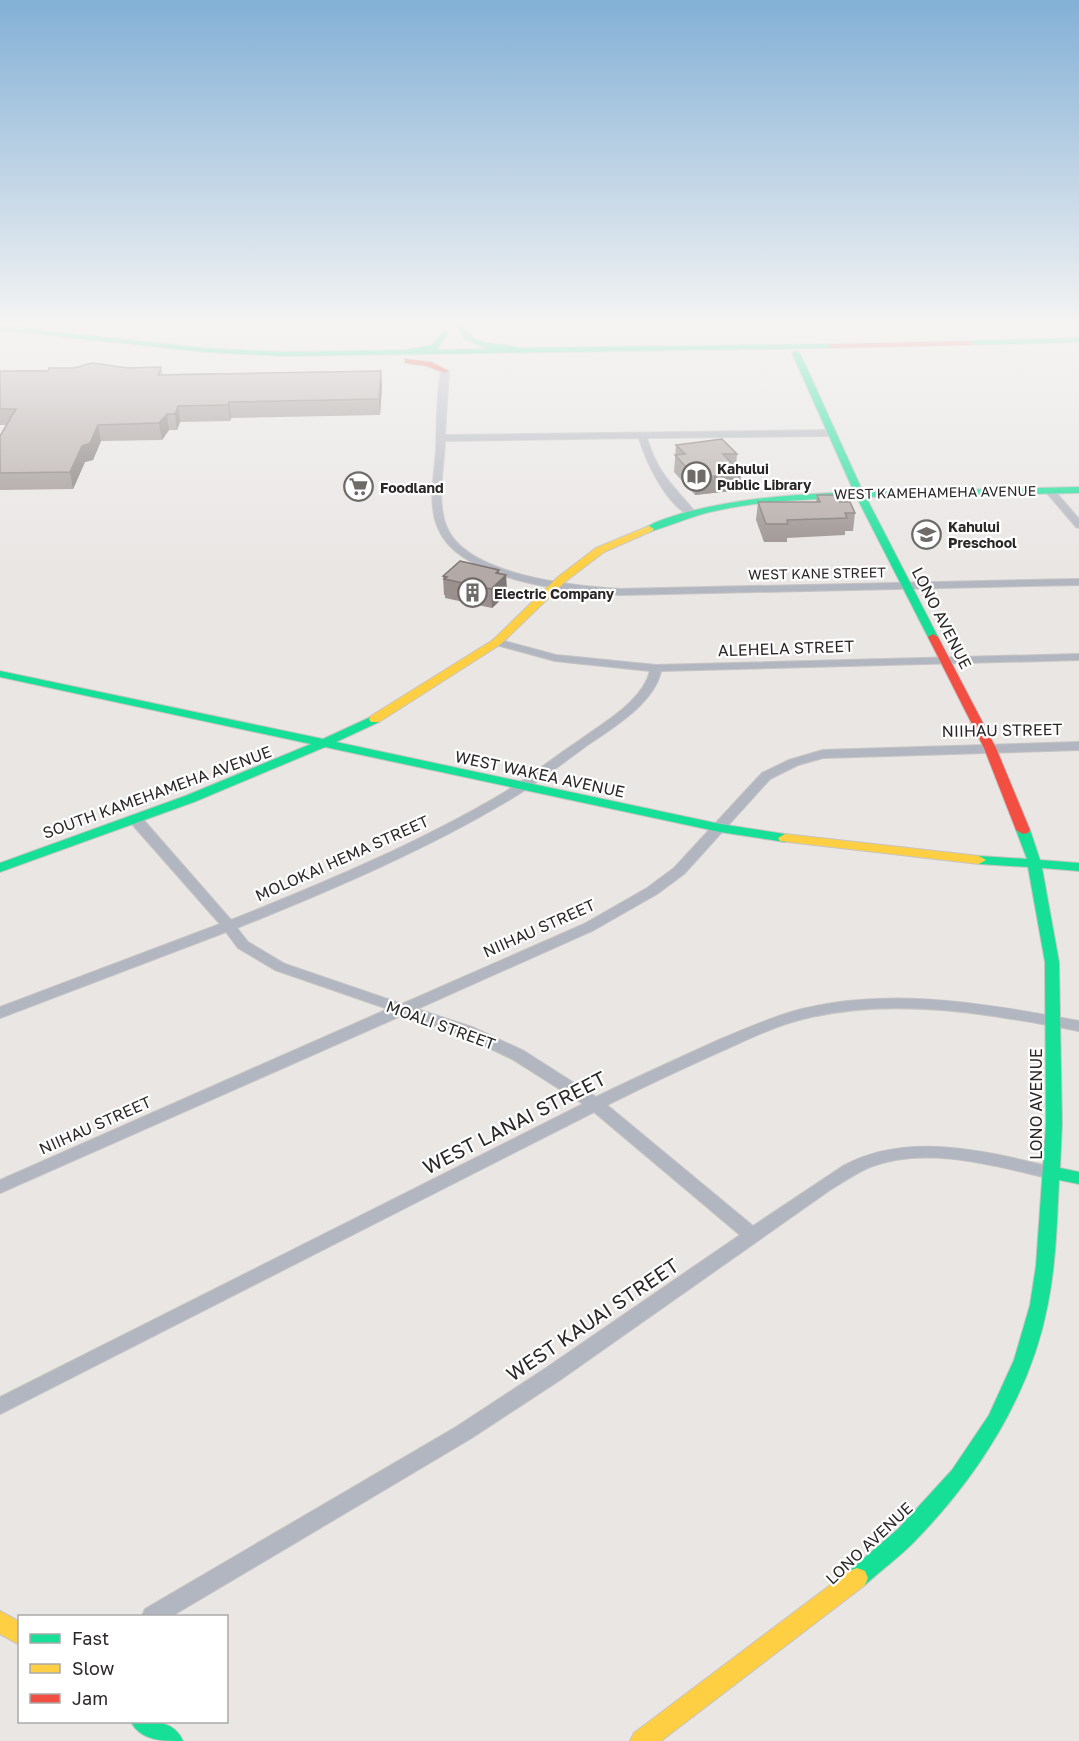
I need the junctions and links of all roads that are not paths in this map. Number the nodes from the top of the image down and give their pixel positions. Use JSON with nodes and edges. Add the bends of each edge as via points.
{"nodes":[{"id":1,"x":443,"y":405,"type":"edge"},
{"id":2,"x":820,"y":405,"type":"edge"},
{"id":3,"x":832,"y":433,"type":"junction"},
{"id":4,"x":642,"y":435,"type":"junction"},
{"id":5,"x":441,"y":438,"type":"junction"},
{"id":6,"x":1079,"y":490,"type":"edge"},
{"id":7,"x":1050,"y":491,"type":"junction"},
{"id":8,"x":859,"y":493,"type":"junction"},
{"id":9,"x":692,"y":513,"type":"junction"},
{"id":10,"x":1079,"y":525,"type":"edge"},
{"id":11,"x":1079,"y":582,"type":"edge"},
{"id":12,"x":555,"y":586,"type":"junction"},
{"id":13,"x":907,"y":586,"type":"junction"},
{"id":14,"x":496,"y":642,"type":"junction"},
{"id":15,"x":1079,"y":657,"type":"edge"},
{"id":16,"x":945,"y":660,"type":"junction"},
{"id":17,"x":656,"y":668,"type":"junction"},
{"id":18,"x":0,"y":674,"type":"edge"},
{"id":19,"x":325,"y":744,"type":"junction"},
{"id":20,"x":1079,"y":746,"type":"edge"},
{"id":21,"x":990,"y":748,"type":"junction"},
{"id":22,"x":522,"y":787,"type":"junction"},
{"id":23,"x":136,"y":820,"type":"junction"},
{"id":24,"x":720,"y":828,"type":"junction"},
{"id":25,"x":1034,"y":864,"type":"junction"},
{"id":26,"x":1079,"y":867,"type":"edge"},
{"id":27,"x":0,"y":868,"type":"edge"},
{"id":28,"x":229,"y":926,"type":"junction"},
{"id":29,"x":401,"y":1010,"type":"junction"},
{"id":30,"x":0,"y":1013,"type":"edge"},
{"id":31,"x":1053,"y":1021,"type":"junction"},
{"id":32,"x":1079,"y":1026,"type":"edge"},
{"id":33,"x":595,"y":1104,"type":"junction"},
{"id":34,"x":1052,"y":1173,"type":"junction"},
{"id":35,"x":1079,"y":1178,"type":"edge"},
{"id":36,"x":0,"y":1187,"type":"edge"},
{"id":37,"x":753,"y":1236,"type":"junction"},
{"id":38,"x":0,"y":1406,"type":"edge"},
{"id":39,"x":156,"y":1615,"type":"edge"},
{"id":40,"x":0,"y":1622,"type":"edge"},
{"id":41,"x":18,"y":1634,"type":"edge"},
{"id":42,"x":144,"y":1723,"type":"edge"},
{"id":43,"x":171,"y":1741,"type":"edge"},
{"id":44,"x":642,"y":1741,"type":"edge"}],
"edges":[{"from":1,"to":5,"type":"street","name":"WEST KANE STREET"},
{"from":2,"to":3,"type":"street","name":"LONO AVENUE"},
{"from":3,"to":4,"type":"street"},
{"from":3,"to":8,"type":"street","name":"LONO AVENUE"},
{"from":4,"to":5,"type":"street"},
{"from":4,"to":9,"type":"street","via":[[655,472]]},
{"from":5,"to":12,"type":"street","name":"WEST KANE STREET","via":[[437,510],[445,535],[482,564]]},
{"from":6,"to":7,"type":"street","name":"WEST KAMEHAMEHA AVENUE"},
{"from":7,"to":8,"type":"street","name":"WEST KAMEHAMEHA AVENUE"},
{"from":7,"to":10,"type":"street"},
{"from":8,"to":9,"type":"street","name":"WEST KAMEHAMEHA AVENUE","via":[[759,499]]},
{"from":8,"to":13,"type":"street","name":"LONO AVENUE"},
{"from":9,"to":12,"type":"street","name":"WEST KAMEHAMEHA AVENUE","via":[[644,529],[600,550]]},
{"from":11,"to":13,"type":"street","name":"WEST KANE STREET"},
{"from":12,"to":13,"type":"street","name":"WEST KANE STREET","via":[[637,592]]},
{"from":12,"to":14,"type":"street","name":"WEST KAMEHAMEHA AVENUE"},
{"from":13,"to":16,"type":"street","name":"LONO AVENUE"},
{"from":14,"to":17,"type":"street","name":"ALEHELA STREET","via":[[555,658]]},
{"from":14,"to":19,"type":"street","name":"WEST KAMEHAMEHA AVENUE","via":[[380,717]]},
{"from":15,"to":16,"type":"street","name":"ALEHELA STREET"},
{"from":16,"to":17,"type":"street","name":"ALEHELA STREET"},
{"from":16,"to":21,"type":"street","name":"LONO AVENUE"},
{"from":17,"to":22,"type":"street","name":"MOLOKAI HEMA STREET","via":[[644,694]]},
{"from":18,"to":19,"type":"street","name":"WEST WAKEA AVENUE"},
{"from":19,"to":22,"type":"street","name":"WEST WAKEA AVENUE"},
{"from":19,"to":23,"type":"street","name":"SOUTH KAMEHAMEHA AVENUE"},
{"from":20,"to":21,"type":"street","name":"NIIHAU STREET"},
{"from":21,"to":24,"type":"street","name":"NIIHAU STREET","via":[[808,757],[766,776]]},
{"from":21,"to":25,"type":"street","name":"LONO AVENUE"},
{"from":22,"to":24,"type":"street","name":"WEST WAKEA AVENUE"},
{"from":22,"to":28,"type":"street","name":"MOLOKAI HEMA STREET","via":[[358,872]]},
{"from":23,"to":27,"type":"street","name":"SOUTH KAMEHAMEHA AVENUE"},
{"from":23,"to":28,"type":"street","name":"MOALI STREET"},
{"from":24,"to":25,"type":"street","name":"WEST WAKEA AVENUE","via":[[813,844]]},
{"from":24,"to":29,"type":"street","name":"NIIHAU STREET","via":[[679,871],[627,906],[589,927]]},
{"from":25,"to":26,"type":"street","name":"WEST WAKEA AVENUE"},
{"from":25,"to":31,"type":"street","name":"LONO AVENUE","via":[[1052,962]]},
{"from":28,"to":29,"type":"street","name":"MOALI STREET","via":[[243,945],[265,960]]},
{"from":28,"to":30,"type":"street","name":"MOLOKAI HEMA STREET"},
{"from":29,"to":33,"type":"street","name":"MOALI STREET","via":[[467,1031],[518,1055]]},
{"from":29,"to":36,"type":"street","name":"NIIHAU STREET"},
{"from":31,"to":32,"type":"street","name":"WEST LANAI STREET"},
{"from":31,"to":33,"type":"street","name":"WEST LANAI STREET","via":[[972,1007],[891,1002],[812,1011],[772,1023]]},
{"from":31,"to":34,"type":"street","name":"LONO AVENUE"},
{"from":33,"to":37,"type":"street","name":"MOALI STREET"},
{"from":33,"to":38,"type":"street","name":"WEST LANAI STREET"},
{"from":34,"to":35,"type":"street","name":"WEST KAUAI STREET"},
{"from":34,"to":37,"type":"street","name":"WEST KAUAI STREET","via":[[975,1157],[926,1152],[899,1154],[865,1162]]},
{"from":34,"to":44,"type":"street","name":"LONO AVENUE","via":[[1039,1305],[1023,1360],[996,1420],[959,1476],[905,1536],[847,1587]]},
{"from":37,"to":39,"type":"street","name":"WEST KAUAI STREET","via":[[463,1433]]},
{"from":40,"to":41,"type":"street"},
{"from":42,"to":43,"type":"street"}]}
